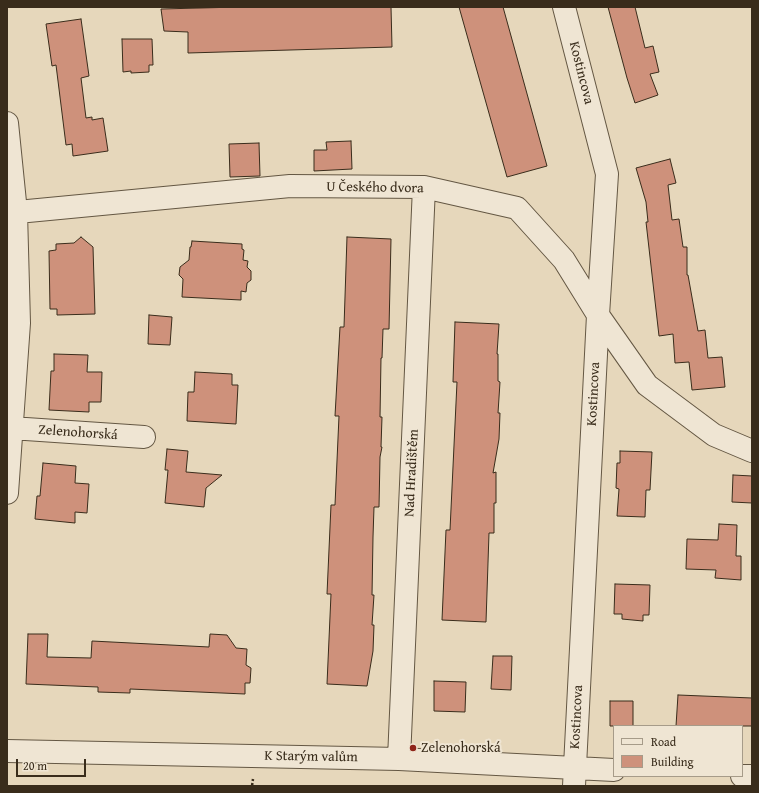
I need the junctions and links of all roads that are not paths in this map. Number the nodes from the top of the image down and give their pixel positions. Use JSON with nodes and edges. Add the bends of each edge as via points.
{"nodes":[{"id":1,"x":564,"y":7,"type":"edge"},
{"id":2,"x":7,"y":124,"type":"edge"},
{"id":3,"x":424,"y":187,"type":"junction"},
{"id":4,"x":12,"y":212,"type":"edge"},
{"id":5,"x":598,"y":315,"type":"junction"},
{"id":6,"x":11,"y":428,"type":"junction"},
{"id":7,"x":144,"y":437,"type":"dead end"},
{"id":8,"x":752,"y":451,"type":"edge"},
{"id":9,"x":7,"y":493,"type":"edge"},
{"id":10,"x":7,"y":751,"type":"edge"},
{"id":11,"x":399,"y":759,"type":"junction"},
{"id":12,"x":613,"y":770,"type":"edge"},
{"id":13,"x":574,"y":777,"type":"edge"}],
"edges":[{"from":1,"to":5,"type":"street","name":"Kostincova","via":[[607,174]]},
{"from":2,"to":4,"type":"street"},
{"from":3,"to":4,"type":"street","name":"U Českého dvora","via":[[290,186]]},
{"from":3,"to":5,"type":"street","name":"U Českého dvora","via":[[516,208],[564,260]]},
{"from":3,"to":11,"type":"street","name":"Nad Hradištěm"},
{"from":4,"to":6,"type":"street","via":[[18,323]]},
{"from":5,"to":8,"type":"street","name":"U Českého dvora","via":[[647,385],[714,435]]},
{"from":5,"to":13,"type":"street","name":"Kostincova"},
{"from":6,"to":7,"type":"street","name":"Zelenohorská"},
{"from":6,"to":9,"type":"street"},
{"from":10,"to":11,"type":"street","name":"K Starým valům"},
{"from":11,"to":13,"type":"street","name":"K Starým valům"},
{"from":12,"to":13,"type":"street","name":"K Starým valům"}]}
